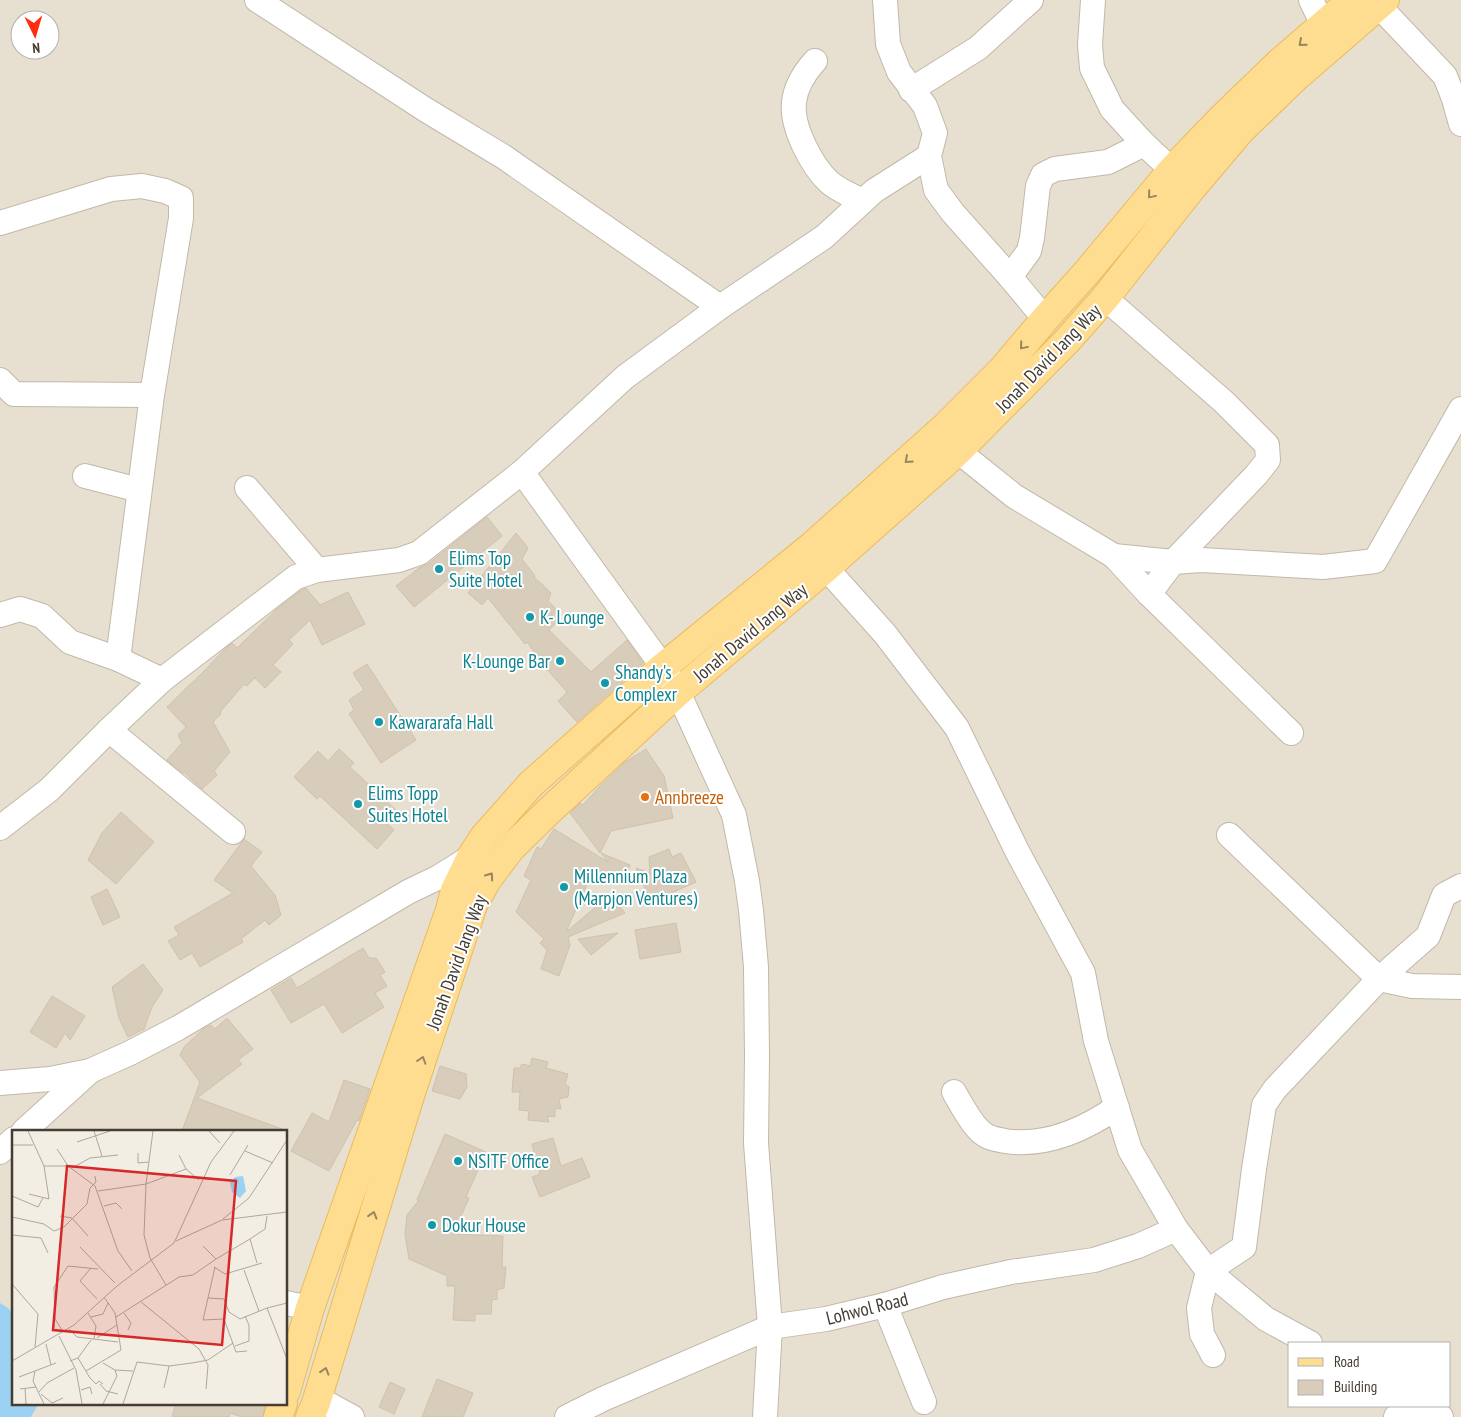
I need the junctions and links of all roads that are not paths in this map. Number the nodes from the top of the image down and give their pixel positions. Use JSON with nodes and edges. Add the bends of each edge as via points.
{"nodes":[{"id":1,"x":257,"y":0,"type":"edge"},
{"id":2,"x":885,"y":0,"type":"edge"},
{"id":3,"x":1031,"y":0,"type":"edge"},
{"id":4,"x":1092,"y":0,"type":"edge"},
{"id":5,"x":1311,"y":0,"type":"edge"},
{"id":6,"x":1372,"y":2,"type":"edge"},
{"id":7,"x":1323,"y":25,"type":"junction"},
{"id":8,"x":816,"y":61,"type":"dead end"},
{"id":9,"x":912,"y":90,"type":"junction"},
{"id":10,"x":1461,"y":124,"type":"edge"},
{"id":11,"x":1144,"y":144,"type":"junction"},
{"id":12,"x":929,"y":156,"type":"junction"},
{"id":13,"x":1172,"y":170,"type":"junction"},
{"id":14,"x":863,"y":201,"type":"junction"},
{"id":15,"x":0,"y":223,"type":"edge"},
{"id":16,"x":1010,"y":277,"type":"junction"},
{"id":17,"x":1105,"y":298,"type":"junction"},
{"id":18,"x":720,"y":307,"type":"junction"},
{"id":19,"x":1044,"y":319,"type":"junction"},
{"id":20,"x":0,"y":380,"type":"edge"},
{"id":21,"x":152,"y":394,"type":"junction"},
{"id":22,"x":1461,"y":409,"type":"edge"},
{"id":23,"x":958,"y":451,"type":"junction"},
{"id":24,"x":522,"y":472,"type":"junction"},
{"id":25,"x":85,"y":476,"type":"dead end"},
{"id":26,"x":247,"y":488,"type":"dead end"},
{"id":27,"x":138,"y":490,"type":"junction"},
{"id":28,"x":1114,"y":556,"type":"junction"},
{"id":29,"x":1173,"y":562,"type":"junction"},
{"id":30,"x":826,"y":568,"type":"junction"},
{"id":31,"x":317,"y":570,"type":"junction"},
{"id":32,"x":1149,"y":594,"type":"junction"},
{"id":33,"x":0,"y":615,"type":"edge"},
{"id":34,"x":118,"y":659,"type":"junction"},
{"id":35,"x":663,"y":667,"type":"junction"},
{"id":36,"x":162,"y":680,"type":"junction"},
{"id":37,"x":678,"y":692,"type":"junction"},
{"id":38,"x":109,"y":730,"type":"junction"},
{"id":39,"x":1291,"y":733,"type":"dead end"},
{"id":40,"x":0,"y":828,"type":"edge"},
{"id":41,"x":233,"y":832,"type":"dead end"},
{"id":42,"x":1229,"y":835,"type":"dead end"},
{"id":43,"x":471,"y":857,"type":"junction"},
{"id":44,"x":1461,"y":886,"type":"edge"},
{"id":45,"x":1379,"y":979,"type":"junction"},
{"id":46,"x":1461,"y":988,"type":"edge"},
{"id":47,"x":90,"y":1072,"type":"junction"},
{"id":48,"x":0,"y":1083,"type":"edge"},
{"id":49,"x":954,"y":1092,"type":"dead end"},
{"id":50,"x":1117,"y":1107,"type":"junction"},
{"id":51,"x":25,"y":1130,"type":"edge"},
{"id":52,"x":12,"y":1142,"type":"edge"},
{"id":53,"x":0,"y":1152,"type":"edge"},
{"id":54,"x":1176,"y":1229,"type":"junction"},
{"id":55,"x":1208,"y":1271,"type":"junction"},
{"id":56,"x":885,"y":1304,"type":"junction"},
{"id":57,"x":298,"y":1306,"type":"edge"},
{"id":58,"x":770,"y":1328,"type":"junction"},
{"id":59,"x":1308,"y":1342,"type":"edge"},
{"id":60,"x":1213,"y":1355,"type":"dead end"},
{"id":61,"x":288,"y":1377,"type":"edge"},
{"id":62,"x":924,"y":1402,"type":"dead end"},
{"id":63,"x":282,"y":1404,"type":"edge"},
{"id":64,"x":1411,"y":1407,"type":"edge"},
{"id":65,"x":1423,"y":1407,"type":"edge"},
{"id":66,"x":314,"y":1408,"type":"edge"},
{"id":67,"x":278,"y":1417,"type":"edge"},
{"id":68,"x":352,"y":1417,"type":"edge"},
{"id":69,"x":567,"y":1417,"type":"edge"},
{"id":70,"x":765,"y":1417,"type":"edge"},
{"id":71,"x":1396,"y":1417,"type":"edge"},
{"id":72,"x":1441,"y":1417,"type":"edge"}],
"edges":[{"from":1,"to":18,"type":"street","via":[[504,157]]},
{"from":2,"to":9,"type":"street","via":[[888,44],[899,72]]},
{"from":3,"to":9,"type":"street","via":[[978,48]]},
{"from":4,"to":11,"type":"street","via":[[1092,68],[1112,109]]},
{"from":5,"to":7,"type":"street"},
{"from":6,"to":7,"type":"main road"},
{"from":6,"to":10,"type":"street","via":[[1445,76]]},
{"from":6,"to":17,"type":"main road","name":"Jonah David Jang Way","via":[[1240,131]]},
{"from":7,"to":13,"type":"main road","one_way":true,"via":[[1230,110]]},
{"from":8,"to":14,"type":"street","via":[[804,73],[798,87],[794,119],[805,148],[819,170],[830,183]]},
{"from":9,"to":12,"type":"street","via":[[925,106],[934,133]]},
{"from":11,"to":13,"type":"street"},
{"from":11,"to":16,"type":"street","via":[[1108,162],[1055,169],[1043,175],[1038,186],[1029,251]]},
{"from":12,"to":14,"type":"street"},
{"from":12,"to":16,"type":"street","via":[[936,190],[952,214]]},
{"from":13,"to":19,"type":"main road","one_way":true},
{"from":14,"to":18,"type":"street","via":[[824,237]]},
{"from":15,"to":21,"type":"street","via":[[111,189],[142,186],[180,198],[182,218]]},
{"from":16,"to":19,"type":"street"},
{"from":17,"to":23,"type":"main road","name":"Jonah David Jang Way"},
{"from":17,"to":29,"type":"street","via":[[1224,402],[1267,445],[1268,460],[1256,475]]},
{"from":18,"to":24,"type":"street","via":[[626,377]]},
{"from":19,"to":35,"type":"main road","one_way":true,"via":[[1002,370],[945,427],[812,546]]},
{"from":20,"to":21,"type":"street","via":[[14,394]]},
{"from":21,"to":27,"type":"street"},
{"from":22,"to":29,"type":"street","via":[[1376,561],[1323,567],[1201,560]]},
{"from":23,"to":28,"type":"street","via":[[1014,496]]},
{"from":23,"to":30,"type":"main road","name":"Jonah David Jang Way"},
{"from":24,"to":31,"type":"street","via":[[419,553],[399,560]]},
{"from":24,"to":35,"type":"street"},
{"from":25,"to":27,"type":"street"},
{"from":26,"to":31,"type":"street"},
{"from":27,"to":34,"type":"street"},
{"from":28,"to":29,"type":"street"},
{"from":28,"to":32,"type":"street"},
{"from":29,"to":32,"type":"street"},
{"from":30,"to":37,"type":"main road","name":"Jonah David Jang Way"},
{"from":30,"to":50,"type":"street","via":[[885,634],[957,728],[1018,853],[1083,973],[1096,1041]]},
{"from":31,"to":36,"type":"street","via":[[296,578]]},
{"from":32,"to":39,"type":"street"},
{"from":33,"to":34,"type":"street","via":[[20,609],[42,616],[70,642]]},
{"from":34,"to":36,"type":"street"},
{"from":35,"to":37,"type":"street"},
{"from":35,"to":43,"type":"main road","via":[[531,784],[484,837]]},
{"from":36,"to":38,"type":"street"},
{"from":37,"to":58,"type":"street","via":[[734,816],[747,881],[756,967],[756,1143]]},
{"from":66,"to":37,"type":"main road","name":"Jonah David Jang Way","one_way":true,"via":[[408,1102],[473,905],[511,848]]},
{"from":38,"to":40,"type":"street","via":[[49,790]]},
{"from":38,"to":41,"type":"street"},
{"from":42,"to":45,"type":"street"},
{"from":43,"to":47,"type":"street","via":[[178,1028]]},
{"from":43,"to":57,"type":"main road","via":[[455,890],[447,919]]},
{"from":44,"to":45,"type":"street","via":[[1444,895],[1428,936]]},
{"from":45,"to":46,"type":"street","via":[[1412,986]]},
{"from":45,"to":55,"type":"street","via":[[1275,1089],[1264,1105],[1244,1247]]},
{"from":47,"to":48,"type":"street"},
{"from":47,"to":51,"type":"street"},
{"from":49,"to":50,"type":"street","via":[[980,1131],[992,1139],[1016,1142],[1048,1140],[1076,1131]]},
{"from":50,"to":54,"type":"street","via":[[1130,1150]]},
{"from":52,"to":53,"type":"street"},
{"from":54,"to":55,"type":"street"},
{"from":54,"to":56,"type":"street","name":"Lohwol Road","via":[[1094,1260],[1001,1274]]},
{"from":55,"to":59,"type":"street","via":[[1266,1318]]},
{"from":55,"to":60,"type":"street","via":[[1199,1308],[1202,1334]]},
{"from":56,"to":58,"type":"street","name":"Lohwol Road","via":[[826,1319]]},
{"from":56,"to":62,"type":"street"},
{"from":57,"to":61,"type":"main road"},
{"from":58,"to":69,"type":"street","name":"Lohwol Road"},
{"from":58,"to":70,"type":"street"},
{"from":63,"to":67,"type":"main road"},
{"from":64,"to":71,"type":"street"},
{"from":65,"to":72,"type":"street"},
{"from":66,"to":68,"type":"street"}]}
